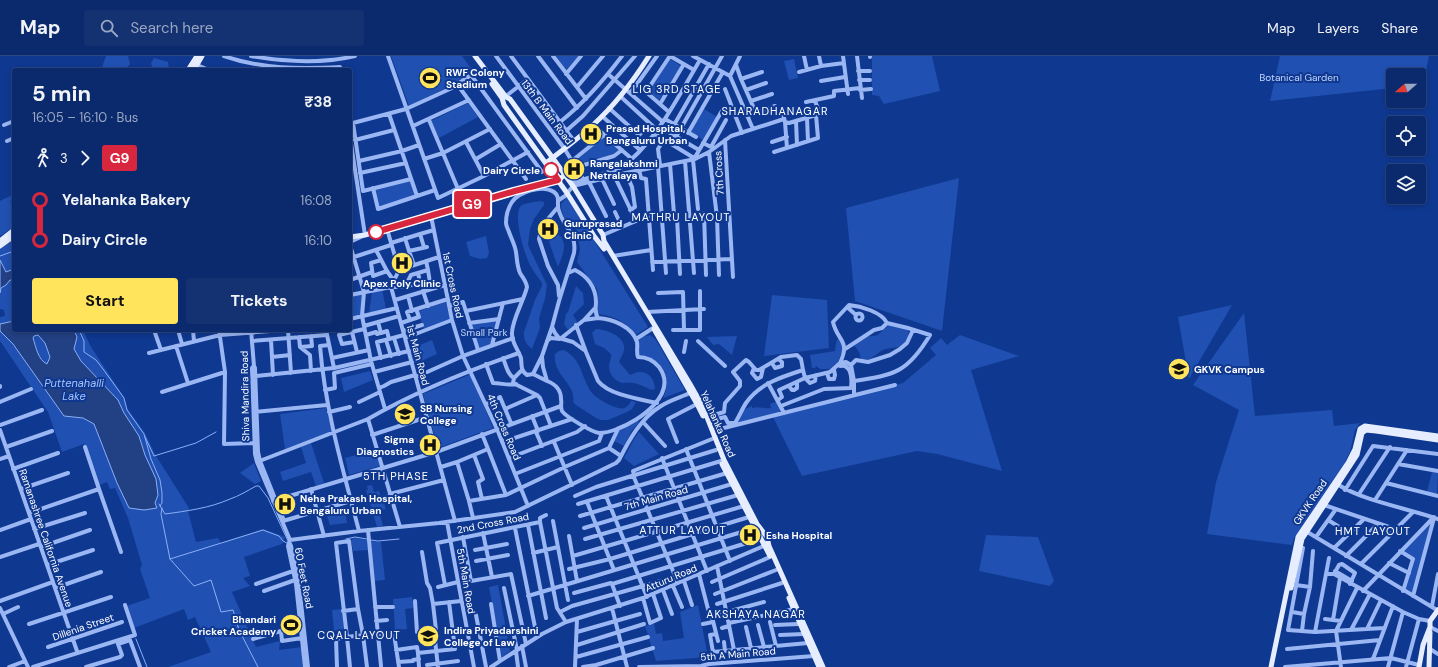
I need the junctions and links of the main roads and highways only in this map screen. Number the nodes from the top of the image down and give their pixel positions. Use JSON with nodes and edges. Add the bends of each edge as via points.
{"nodes":[{"id":1,"x":197,"y":56,"type":"edge"},
{"id":2,"x":202,"y":56,"type":"edge"},
{"id":3,"x":471,"y":56,"type":"edge"},
{"id":4,"x":475,"y":56,"type":"edge"},
{"id":5,"x":649,"y":56,"type":"edge"},
{"id":6,"x":189,"y":68,"type":"edge"},
{"id":7,"x":196,"y":68,"type":"edge"},
{"id":8,"x":505,"y":97,"type":"junction"},
{"id":9,"x":553,"y":158,"type":"junction"},
{"id":10,"x":546,"y":163,"type":"junction"},
{"id":11,"x":565,"y":175,"type":"junction"},
{"id":12,"x":558,"y":180,"type":"junction"},
{"id":13,"x":571,"y":189,"type":"junction"},
{"id":14,"x":12,"y":232,"type":"edge"},
{"id":15,"x":12,"y":237,"type":"edge"},
{"id":16,"x":352,"y":237,"type":"edge"},
{"id":17,"x":603,"y":240,"type":"junction"},
{"id":18,"x":0,"y":241,"type":"edge"},
{"id":19,"x":0,"y":246,"type":"edge"},
{"id":20,"x":693,"y":392,"type":"junction"},
{"id":21,"x":1438,"y":436,"type":"edge"},
{"id":22,"x":1438,"y":440,"type":"edge"},
{"id":23,"x":1344,"y":471,"type":"junction"},
{"id":24,"x":1336,"y":484,"type":"junction"},
{"id":25,"x":1304,"y":530,"type":"junction"},
{"id":26,"x":766,"y":545,"type":"junction"},
{"id":27,"x":1438,"y":610,"type":"edge"},
{"id":28,"x":1430,"y":624,"type":"junction"},
{"id":29,"x":1419,"y":666,"type":"edge"},
{"id":30,"x":819,"y":667,"type":"edge"},
{"id":31,"x":823,"y":667,"type":"edge"},
{"id":32,"x":1271,"y":667,"type":"edge"},
{"id":33,"x":1274,"y":667,"type":"edge"},
{"id":34,"x":1429,"y":667,"type":"edge"}],
"edges":[{"from":1,"to":6,"type":"main road"},
{"from":2,"to":7,"type":"main road"},
{"from":3,"to":8,"type":"main road"},
{"from":4,"to":8,"type":"main road"},
{"from":5,"to":9,"type":"main road","via":[[627,91],[593,125]]},
{"from":8,"to":9,"type":"main road","name":"Yelahanka Road","via":[[510,99]]},
{"from":8,"to":10,"type":"main road","name":"Yelahanka Road","via":[[504,105]]},
{"from":8,"to":13,"type":"main road"},
{"from":9,"to":10,"type":"main road"},
{"from":9,"to":11,"type":"main road","name":"Yelahanka Road"},
{"from":10,"to":12,"type":"main road","name":"Yelahanka Road"},
{"from":11,"to":12,"type":"main road"},
{"from":11,"to":13,"type":"main road","name":"Yelahanka Road"},
{"from":12,"to":13,"type":"main road","name":"Yelahanka Road"},
{"from":12,"to":16,"type":"main road"},
{"from":13,"to":17,"type":"main road","name":"Yelahanka Road"},
{"from":13,"to":17,"type":"main road"},
{"from":14,"to":18,"type":"main road"},
{"from":15,"to":19,"type":"main road"},
{"from":17,"to":20,"type":"main road","name":"Yelahanka Road"},
{"from":17,"to":20,"type":"main road","name":"Yelahanka Road"},
{"from":20,"to":26,"type":"main road","name":"Yelahanka Road","via":[[721,461],[760,539]]},
{"from":20,"to":26,"type":"main road","name":"Yelahanka Road","via":[[709,420],[724,460],[757,524],[767,537]]},
{"from":21,"to":23,"type":"main road","name":"GKVK Road","via":[[1366,426],[1360,429],[1355,449]]},
{"from":22,"to":23,"type":"main road","name":"GKVK Road","via":[[1366,430],[1362,433],[1357,455]]},
{"from":23,"to":24,"type":"main road","name":"GKVK Road"},
{"from":24,"to":25,"type":"main road","name":"GKVK Road"},
{"from":24,"to":25,"type":"main road","name":"GKVK Road","via":[[1324,505]]},
{"from":25,"to":32,"type":"main road","name":"GKVK Road","via":[[1295,544]]},
{"from":25,"to":33,"type":"main road","name":"GKVK Road"},
{"from":26,"to":30,"type":"main road","name":"Yelahanka Road"},
{"from":26,"to":31,"type":"main road","name":"Yelahanka Road"},
{"from":27,"to":28,"type":"main road"},
{"from":28,"to":29,"type":"main road"},
{"from":28,"to":34,"type":"main road"}]}
